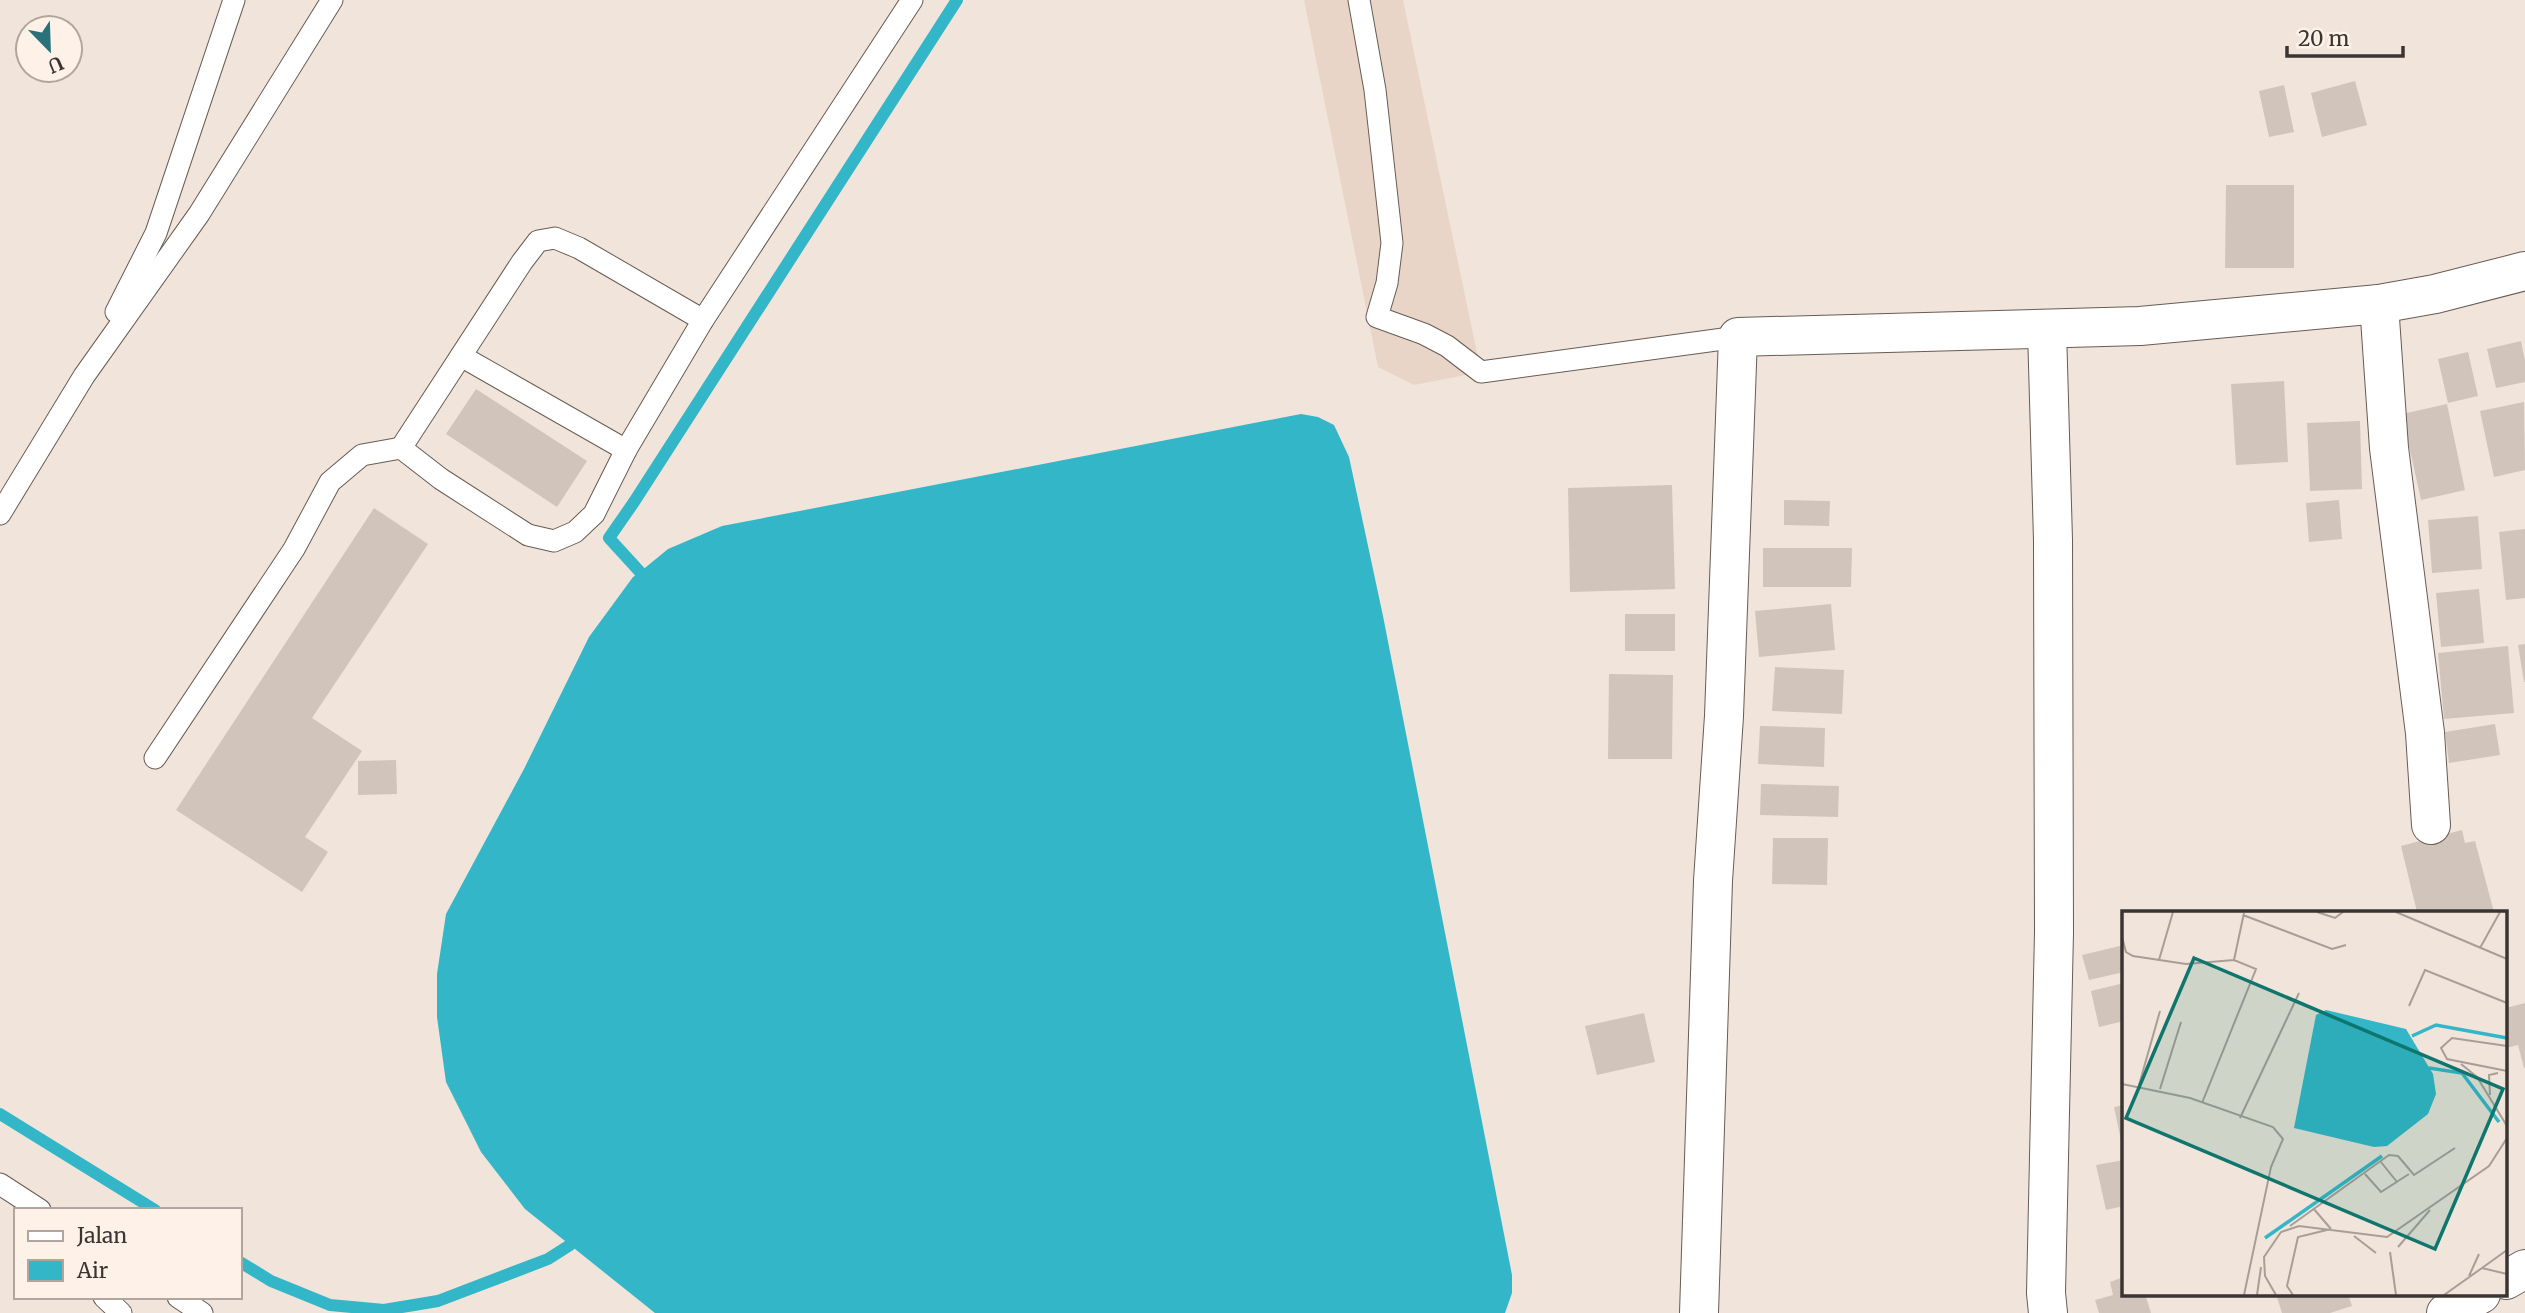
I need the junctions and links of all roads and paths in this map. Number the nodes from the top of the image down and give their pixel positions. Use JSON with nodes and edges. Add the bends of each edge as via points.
{"nodes":[{"id":1,"x":234,"y":0,"type":"edge"},
{"id":2,"x":332,"y":0,"type":"edge"},
{"id":3,"x":912,"y":0,"type":"edge"},
{"id":4,"x":1359,"y":0,"type":"edge"},
{"id":5,"x":2525,"y":271,"type":"edge"},
{"id":6,"x":2379,"y":304,"type":"junction"},
{"id":7,"x":703,"y":320,"type":"junction"},
{"id":8,"x":2047,"y":330,"type":"junction"},
{"id":9,"x":1738,"y":337,"type":"junction"},
{"id":10,"x":461,"y":356,"type":"junction"},
{"id":11,"x":84,"y":376,"type":"junction"},
{"id":12,"x":401,"y":448,"type":"junction"},
{"id":13,"x":626,"y":450,"type":"junction"},
{"id":14,"x":0,"y":513,"type":"edge"},
{"id":15,"x":155,"y":758,"type":"dead end"},
{"id":16,"x":2431,"y":825,"type":"dead end"},
{"id":17,"x":0,"y":1184,"type":"edge"},
{"id":18,"x":37,"y":1208,"type":"edge"},
{"id":19,"x":2525,"y":1269,"type":"edge"},
{"id":20,"x":2508,"y":1279,"type":"edge"},
{"id":21,"x":2477,"y":1296,"type":"edge"},
{"id":22,"x":106,"y":1299,"type":"edge"},
{"id":23,"x":181,"y":1299,"type":"edge"},
{"id":24,"x":121,"y":1313,"type":"edge"},
{"id":25,"x":202,"y":1313,"type":"edge"},
{"id":26,"x":1699,"y":1313,"type":"edge"},
{"id":27,"x":2048,"y":1313,"type":"edge"},
{"id":28,"x":2446,"y":1313,"type":"edge"}],
"edges":[{"from":1,"to":11,"type":"lane","via":[[156,233]]},
{"from":2,"to":11,"type":"lane","via":[[199,214]]},
{"from":3,"to":7,"type":"lane"},
{"from":4,"to":9,"type":"lane","via":[[1376,90],[1392,243],[1377,317],[1447,346],[1481,372]]},
{"from":5,"to":6,"type":"street"},
{"from":6,"to":8,"type":"street"},
{"from":6,"to":16,"type":"street","via":[[2389,448],[2425,733]]},
{"from":7,"to":10,"type":"lane","via":[[555,238],[538,241]]},
{"from":7,"to":13,"type":"lane"},
{"from":8,"to":9,"type":"street"},
{"from":8,"to":27,"type":"street","via":[[2054,862]]},
{"from":9,"to":26,"type":"street"},
{"from":10,"to":12,"type":"lane"},
{"from":10,"to":13,"type":"lane"},
{"from":11,"to":14,"type":"lane"},
{"from":12,"to":13,"type":"lane","via":[[528,536],[554,541],[575,532],[594,514]]},
{"from":12,"to":15,"type":"lane","via":[[362,455],[331,482],[294,549]]},
{"from":17,"to":18,"type":"lane"},
{"from":19,"to":20,"type":"street"},
{"from":21,"to":28,"type":"street"},
{"from":22,"to":24,"type":"lane"},
{"from":23,"to":25,"type":"lane"}]}
